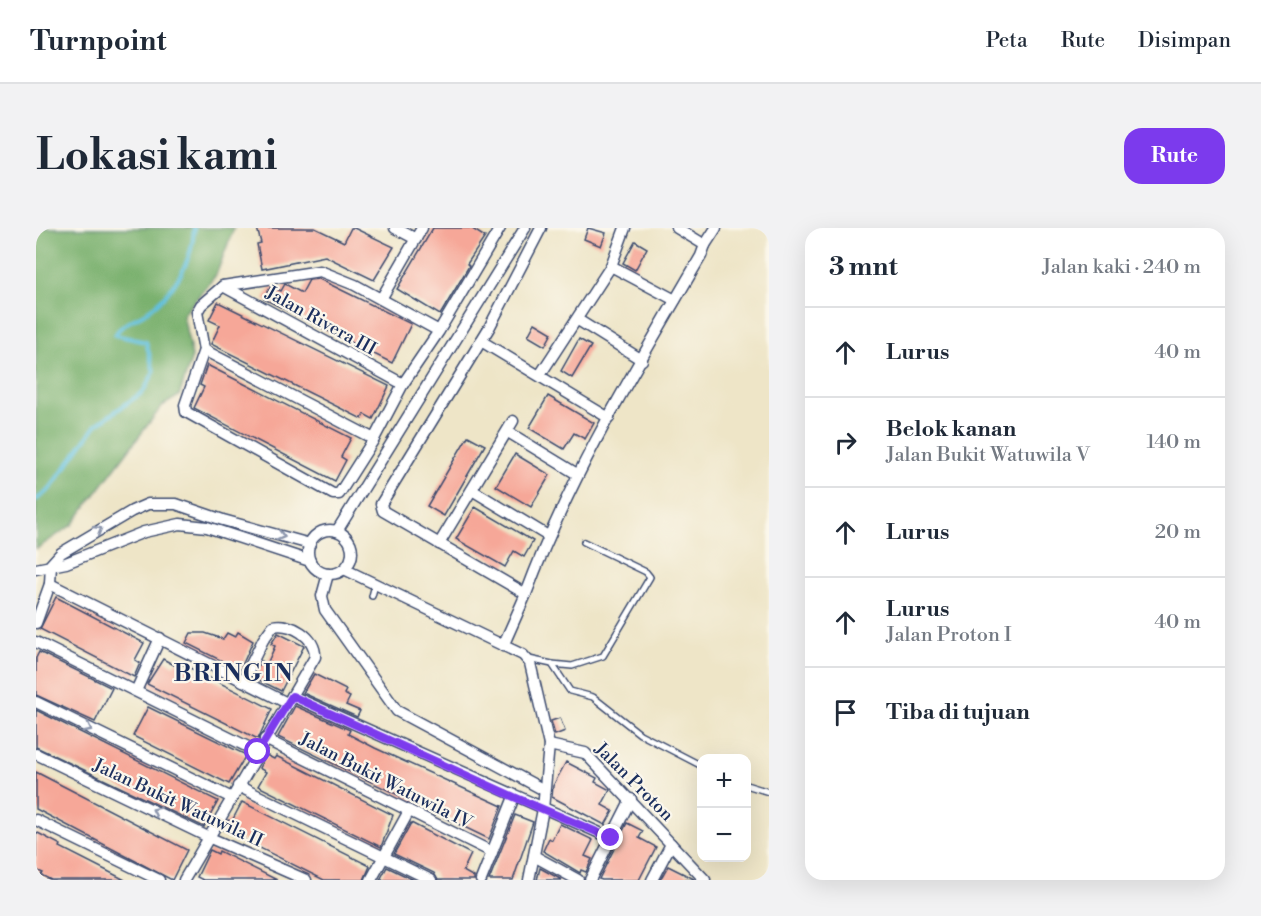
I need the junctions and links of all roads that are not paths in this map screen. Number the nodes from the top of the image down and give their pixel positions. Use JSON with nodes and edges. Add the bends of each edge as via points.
{"nodes":[{"id":1,"x":395,"y":228,"type":"edge"},
{"id":2,"x":423,"y":228,"type":"edge"},
{"id":3,"x":500,"y":228,"type":"edge"},
{"id":4,"x":525,"y":228,"type":"edge"},
{"id":5,"x":541,"y":228,"type":"edge"},
{"id":6,"x":625,"y":228,"type":"edge"},
{"id":7,"x":677,"y":228,"type":"edge"},
{"id":8,"x":716,"y":228,"type":"edge"},
{"id":9,"x":416,"y":239,"type":"junction"},
{"id":10,"x":705,"y":245,"type":"junction"},
{"id":11,"x":611,"y":266,"type":"junction"},
{"id":12,"x":223,"y":286,"type":"junction"},
{"id":13,"x":381,"y":298,"type":"junction"},
{"id":14,"x":675,"y":300,"type":"junction"},
{"id":15,"x":578,"y":320,"type":"junction"},
{"id":16,"x":439,"y":331,"type":"junction"},
{"id":17,"x":481,"y":341,"type":"junction"},
{"id":18,"x":204,"y":350,"type":"junction"},
{"id":19,"x":422,"y":356,"type":"junction"},
{"id":20,"x":642,"y":360,"type":"junction"},
{"id":21,"x":440,"y":365,"type":"junction"},
{"id":22,"x":540,"y":375,"type":"junction"},
{"id":23,"x":403,"y":384,"type":"junction"},
{"id":24,"x":609,"y":418,"type":"junction"},
{"id":25,"x":374,"y":439,"type":"junction"},
{"id":26,"x":577,"y":474,"type":"junction"},
{"id":27,"x":472,"y":490,"type":"junction"},
{"id":28,"x":176,"y":504,"type":"junction"},
{"id":29,"x":180,"y":524,"type":"junction"},
{"id":30,"x":337,"y":531,"type":"junction"},
{"id":31,"x":548,"y":536,"type":"junction"},
{"id":32,"x":584,"y":542,"type":"dead end"},
{"id":33,"x":310,"y":544,"type":"junction"},
{"id":34,"x":439,"y":544,"type":"junction"},
{"id":35,"x":310,"y":561,"type":"junction"},
{"id":36,"x":51,"y":564,"type":"junction"},
{"id":37,"x":36,"y":569,"type":"edge"},
{"id":38,"x":344,"y":569,"type":"junction"},
{"id":39,"x":328,"y":574,"type":"junction"},
{"id":40,"x":50,"y":584,"type":"junction"},
{"id":41,"x":526,"y":594,"type":"junction"},
{"id":42,"x":36,"y":623,"type":"edge"},
{"id":43,"x":160,"y":638,"type":"junction"},
{"id":44,"x":36,"y":642,"type":"edge"},
{"id":45,"x":503,"y":646,"type":"junction"},
{"id":46,"x":527,"y":659,"type":"junction"},
{"id":47,"x":552,"y":664,"type":"junction"},
{"id":48,"x":243,"y":681,"type":"junction"},
{"id":49,"x":136,"y":691,"type":"junction"},
{"id":50,"x":289,"y":699,"type":"junction"},
{"id":51,"x":36,"y":702,"type":"edge"},
{"id":52,"x":265,"y":739,"type":"junction"},
{"id":53,"x":549,"y":746,"type":"junction"},
{"id":54,"x":258,"y":752,"type":"junction"},
{"id":55,"x":36,"y":754,"type":"edge"},
{"id":56,"x":697,"y":763,"type":"edge"},
{"id":57,"x":238,"y":786,"type":"junction"},
{"id":58,"x":751,"y":786,"type":"edge"},
{"id":59,"x":544,"y":790,"type":"junction"},
{"id":60,"x":769,"y":792,"type":"edge"},
{"id":61,"x":514,"y":797,"type":"junction"},
{"id":62,"x":232,"y":798,"type":"junction"},
{"id":63,"x":631,"y":799,"type":"junction"},
{"id":64,"x":543,"y":809,"type":"junction"},
{"id":65,"x":409,"y":811,"type":"junction"},
{"id":66,"x":36,"y":820,"type":"edge"},
{"id":67,"x":208,"y":837,"type":"junction"},
{"id":68,"x":611,"y":838,"type":"junction"},
{"id":69,"x":671,"y":844,"type":"junction"},
{"id":70,"x":492,"y":852,"type":"junction"},
{"id":71,"x":534,"y":856,"type":"junction"},
{"id":72,"x":384,"y":859,"type":"junction"},
{"id":73,"x":186,"y":879,"type":"edge"},
{"id":74,"x":159,"y":880,"type":"edge"},
{"id":75,"x":306,"y":880,"type":"edge"},
{"id":76,"x":371,"y":880,"type":"edge"},
{"id":77,"x":431,"y":880,"type":"edge"},
{"id":78,"x":481,"y":880,"type":"edge"},
{"id":79,"x":529,"y":880,"type":"edge"},
{"id":80,"x":578,"y":880,"type":"edge"},
{"id":81,"x":591,"y":880,"type":"edge"},
{"id":82,"x":652,"y":880,"type":"edge"},
{"id":83,"x":705,"y":880,"type":"edge"}],
"edges":[{"from":1,"to":9,"type":"street"},
{"from":2,"to":9,"type":"street"},
{"from":3,"to":16,"type":"street"},
{"from":4,"to":21,"type":"street"},
{"from":5,"to":17,"type":"street"},
{"from":6,"to":11,"type":"street"},
{"from":7,"to":10,"type":"street"},
{"from":8,"to":10,"type":"street"},
{"from":9,"to":13,"type":"street"},
{"from":10,"to":14,"type":"street"},
{"from":11,"to":14,"type":"street"},
{"from":11,"to":15,"type":"street"},
{"from":12,"to":13,"type":"street","via":[[316,271]]},
{"from":12,"to":18,"type":"street","via":[[197,312]]},
{"from":12,"to":23,"type":"street","name":"Jalan Rivera III"},
{"from":13,"to":16,"type":"street"},
{"from":14,"to":20,"type":"street"},
{"from":15,"to":20,"type":"street"},
{"from":15,"to":22,"type":"street"},
{"from":16,"to":19,"type":"street"},
{"from":17,"to":22,"type":"street"},
{"from":17,"to":34,"type":"street","via":[[381,504],[383,511]]},
{"from":18,"to":25,"type":"street"},
{"from":18,"to":25,"type":"street","via":[[186,412],[333,494],[339,494]]},
{"from":19,"to":21,"type":"street"},
{"from":19,"to":23,"type":"street"},
{"from":20,"to":24,"type":"street"},
{"from":21,"to":30,"type":"street"},
{"from":22,"to":24,"type":"street"},
{"from":23,"to":25,"type":"street"},
{"from":24,"to":26,"type":"street"},
{"from":26,"to":27,"type":"street","via":[[510,427]]},
{"from":26,"to":31,"type":"street"},
{"from":27,"to":31,"type":"street"},
{"from":27,"to":34,"type":"street"},
{"from":28,"to":29,"type":"street"},
{"from":28,"to":33,"type":"street","one_way":true},
{"from":36,"to":28,"type":"street","one_way":true,"via":[[61,553],[132,511],[148,504]]},
{"from":29,"to":35,"type":"street","via":[[207,527]]},
{"from":29,"to":36,"type":"street","via":[[144,532],[66,563]]},
{"from":30,"to":33,"type":"street","via":[[318,534]]},
{"from":30,"to":38,"type":"street","via":[[352,546],[352,556]]},
{"from":31,"to":41,"type":"street"},
{"from":32,"to":47,"type":"lane","via":[[650,577],[603,656],[572,666]]},
{"from":33,"to":35,"type":"street"},
{"from":34,"to":41,"type":"street"},
{"from":35,"to":39,"type":"street","via":[[317,570]]},
{"from":36,"to":37,"type":"street"},
{"from":36,"to":40,"type":"street"},
{"from":38,"to":39,"type":"street"},
{"from":38,"to":45,"type":"street","via":[[374,590]]},
{"from":39,"to":59,"type":"street","via":[[322,596],[325,610],[397,711]]},
{"from":40,"to":42,"type":"street"},
{"from":40,"to":43,"type":"street"},
{"from":41,"to":45,"type":"street"},
{"from":43,"to":48,"type":"street"},
{"from":43,"to":49,"type":"street"},
{"from":44,"to":49,"type":"street"},
{"from":45,"to":46,"type":"street"},
{"from":46,"to":47,"type":"lane"},
{"from":46,"to":53,"type":"street"},
{"from":47,"to":56,"type":"lane","via":[[570,691],[593,697],[640,734]]},
{"from":48,"to":50,"type":"street"},
{"from":48,"to":50,"type":"street","via":[[271,627],[296,630],[311,641],[315,657]]},
{"from":49,"to":54,"type":"street"},
{"from":50,"to":52,"type":"street"},
{"from":50,"to":61,"type":"street"},
{"from":51,"to":62,"type":"street","one_way":true},
{"from":52,"to":54,"type":"street"},
{"from":52,"to":65,"type":"street","name":"Jalan Bukit Watuwila IV"},
{"from":53,"to":59,"type":"street"},
{"from":53,"to":63,"type":"street","name":"Jalan Proton","via":[[585,753]]},
{"from":54,"to":57,"type":"street"},
{"from":67,"to":55,"type":"street","name":"Jalan Bukit Watuwila II","one_way":true},
{"from":57,"to":62,"type":"street"},
{"from":57,"to":72,"type":"street"},
{"from":58,"to":60,"type":"lane"},
{"from":59,"to":64,"type":"street"},
{"from":61,"to":64,"type":"street"},
{"from":61,"to":70,"type":"street"},
{"from":62,"to":67,"type":"street"},
{"from":63,"to":68,"type":"street"},
{"from":63,"to":69,"type":"street","name":"Jalan Proton"},
{"from":64,"to":68,"type":"street"},
{"from":64,"to":71,"type":"street"},
{"from":65,"to":70,"type":"street","name":"Jalan Bukit Watuwila IV"},
{"from":65,"to":72,"type":"street"},
{"from":66,"to":74,"type":"street"},
{"from":67,"to":73,"type":"street"},
{"from":67,"to":75,"type":"street","name":"Jalan Bukit Watuwila II"},
{"from":68,"to":81,"type":"street"},
{"from":69,"to":82,"type":"street"},
{"from":69,"to":83,"type":"street","name":"Jalan Proton"},
{"from":70,"to":78,"type":"street"},
{"from":71,"to":79,"type":"street"},
{"from":71,"to":80,"type":"street"},
{"from":72,"to":76,"type":"street"},
{"from":72,"to":77,"type":"street"}]}
